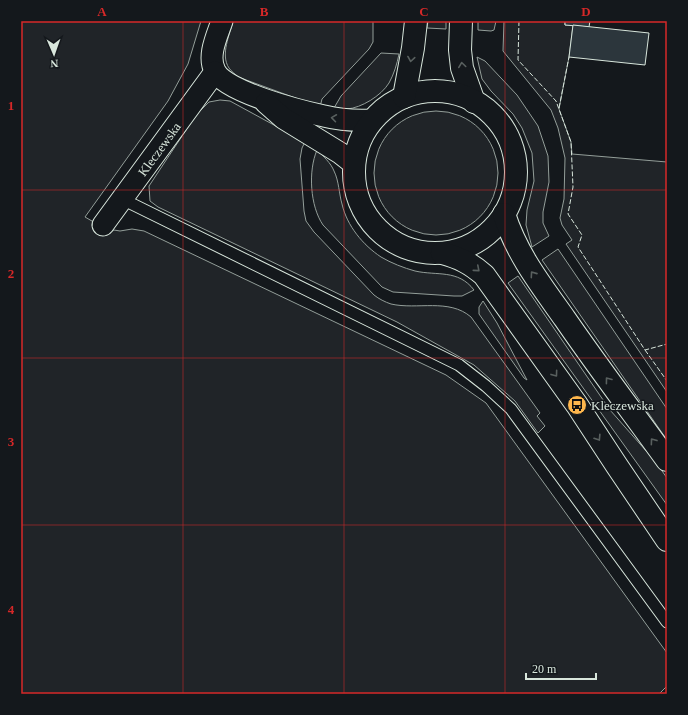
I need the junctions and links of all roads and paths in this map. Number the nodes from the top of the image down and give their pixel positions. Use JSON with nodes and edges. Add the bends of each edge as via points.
{"nodes":[{"id":1,"x":222,"y":21,"type":"edge"},
{"id":2,"x":416,"y":21,"type":"edge"},
{"id":3,"x":460,"y":21,"type":"edge"},
{"id":4,"x":215,"y":72,"type":"junction"},
{"id":5,"x":404,"y":97,"type":"junction"},
{"id":6,"x":263,"y":100,"type":"junction"},
{"id":7,"x":474,"y":102,"type":"junction"},
{"id":8,"x":373,"y":120,"type":"junction"},
{"id":9,"x":354,"y":164,"type":"junction"},
{"id":10,"x":122,"y":199,"type":"junction"},
{"id":11,"x":504,"y":214,"type":"junction"},
{"id":12,"x":103,"y":225,"type":"dead end"},
{"id":13,"x":442,"y":253,"type":"junction"},
{"id":14,"x":667,"y":460,"type":"edge"},
{"id":15,"x":667,"y":540,"type":"edge"},
{"id":16,"x":667,"y":622,"type":"edge"}],
"edges":[{"from":1,"to":4,"type":"street","via":[[212,55]]},
{"from":2,"to":5,"type":"main road","one_way":true},
{"from":7,"to":3,"type":"main road","one_way":true,"via":[[462,68]]},
{"from":4,"to":6,"type":"street","via":[[229,85]]},
{"from":4,"to":10,"type":"street","name":"Kleczewska"},
{"from":5,"to":7,"type":"main road","via":[[422,92],[440,92]]},
{"from":5,"to":8,"type":"main road"},
{"from":8,"to":6,"type":"street","one_way":true,"via":[[354,121],[324,117]]},
{"from":6,"to":9,"type":"street","via":[[283,118]]},
{"from":7,"to":11,"type":"main road","via":[[496,120],[505,132],[513,152],[516,173],[513,195]]},
{"from":8,"to":9,"type":"main road","via":[[360,141]]},
{"from":9,"to":13,"type":"main road","via":[[355,188],[363,210],[378,230],[399,245],[427,253]]},
{"from":10,"to":12,"type":"street","name":"Kleczewska"},
{"from":10,"to":16,"type":"lane","via":[[459,365],[511,409]]},
{"from":11,"to":13,"type":"main road","via":[[478,241],[461,249]]},
{"from":14,"to":11,"type":"main road","one_way":true,"via":[[525,262]]},
{"from":13,"to":15,"type":"main road","one_way":true,"via":[[459,258],[484,275],[577,405]]}]}
